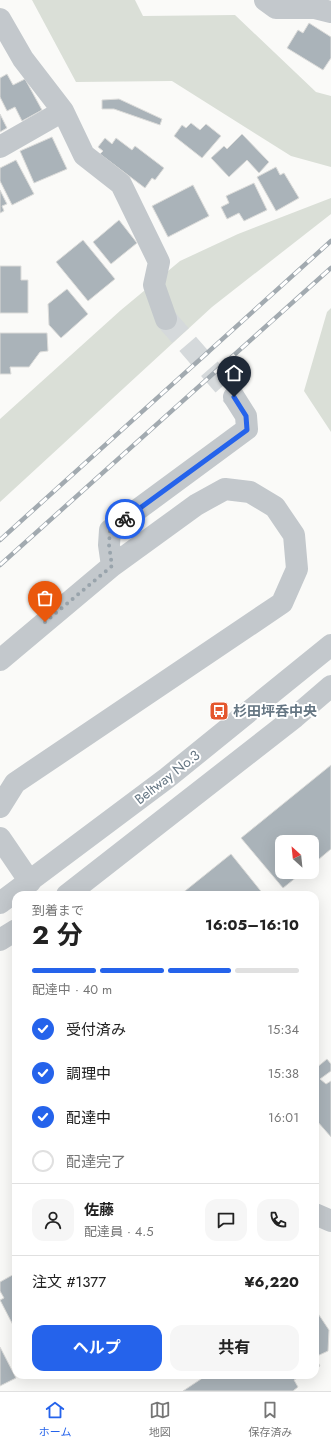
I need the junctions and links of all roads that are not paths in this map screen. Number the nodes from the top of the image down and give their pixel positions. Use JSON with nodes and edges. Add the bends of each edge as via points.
{"nodes":[{"id":1,"x":265,"y":0,"type":"edge"},
{"id":2,"x":331,"y":12,"type":"edge"},
{"id":3,"x":0,"y":19,"type":"edge"},
{"id":4,"x":63,"y":112,"type":"junction"},
{"id":5,"x":0,"y":147,"type":"edge"},
{"id":6,"x":166,"y":319,"type":"tunnel mouth"},
{"id":7,"x":234,"y":397,"type":"tunnel mouth"},
{"id":8,"x":112,"y":566,"type":"junction"},
{"id":9,"x":331,"y":645,"type":"edge"},
{"id":10,"x":0,"y":660,"type":"edge"},
{"id":11,"x":331,"y":686,"type":"edge"},
{"id":12,"x":0,"y":807,"type":"edge"},
{"id":13,"x":0,"y":838,"type":"edge"},
{"id":14,"x":34,"y":888,"type":"edge"},
{"id":15,"x":72,"y":891,"type":"edge"},
{"id":16,"x":12,"y":898,"type":"edge"},
{"id":17,"x":0,"y":903,"type":"edge"},
{"id":18,"x":12,"y":932,"type":"edge"},
{"id":19,"x":0,"y":940,"type":"edge"},
{"id":20,"x":319,"y":1216,"type":"edge"},
{"id":21,"x":331,"y":1221,"type":"edge"}],
"edges":[{"from":1,"to":2,"type":"street","via":[[276,8],[315,8]]},
{"from":3,"to":4,"type":"street","via":[[23,59]]},
{"from":4,"to":5,"type":"street"},
{"from":4,"to":6,"type":"street","via":[[84,156],[120,184],[156,255],[159,262],[154,285]]},
{"from":7,"to":8,"type":"street","via":[[246,416],[247,430],[110,530]]},
{"from":8,"to":10,"type":"street"},
{"from":8,"to":12,"type":"street","via":[[196,505],[224,489],[250,492],[275,507],[294,535],[297,569],[282,603],[15,783]]},
{"from":9,"to":14,"type":"street","name":"Beltway No.3"},
{"from":11,"to":15,"type":"street"},
{"from":13,"to":14,"type":"street"},
{"from":16,"to":17,"type":"street","name":"Beltway No.3"},
{"from":18,"to":19,"type":"street"},
{"from":20,"to":21,"type":"street"}]}
